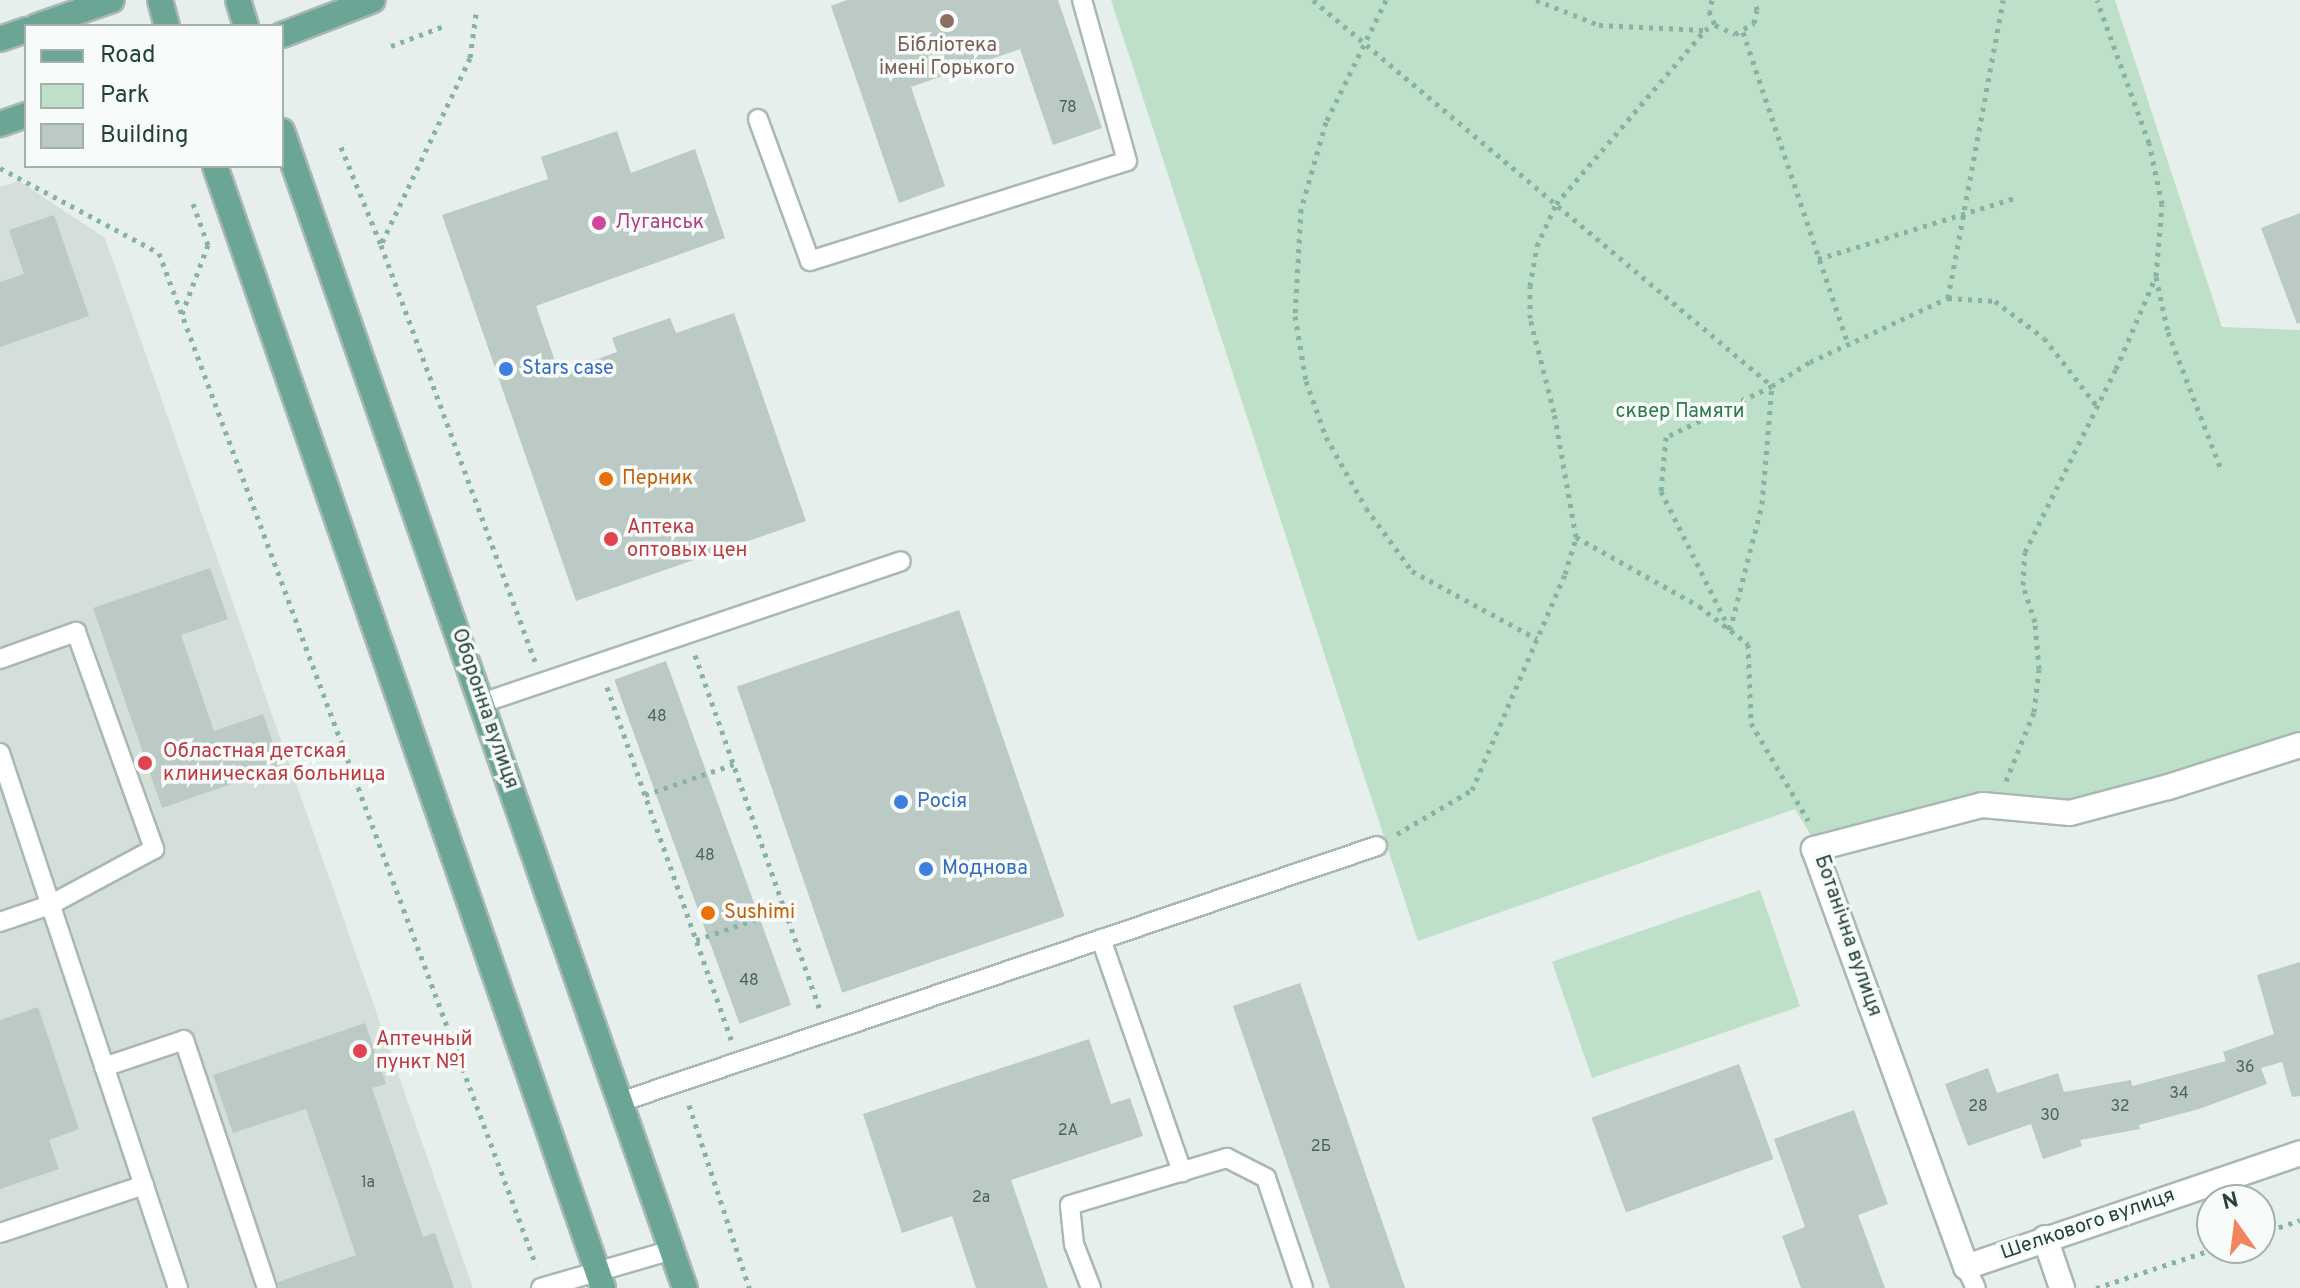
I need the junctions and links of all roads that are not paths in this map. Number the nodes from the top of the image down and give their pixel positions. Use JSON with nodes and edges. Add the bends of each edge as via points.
{"nodes":[{"id":1,"x":112,"y":0,"type":"edge"},
{"id":2,"x":160,"y":0,"type":"edge"},
{"id":3,"x":238,"y":0,"type":"edge"},
{"id":4,"x":373,"y":0,"type":"edge"},
{"id":5,"x":1082,"y":0,"type":"edge"},
{"id":6,"x":43,"y":24,"type":"edge"},
{"id":7,"x":166,"y":24,"type":"edge"},
{"id":8,"x":245,"y":24,"type":"edge"},
{"id":9,"x":24,"y":31,"type":"edge"},
{"id":10,"x":284,"y":34,"type":"edge"},
{"id":11,"x":0,"y":39,"type":"edge"},
{"id":12,"x":24,"y":116,"type":"edge"},
{"id":13,"x":758,"y":119,"type":"dead end"},
{"id":14,"x":0,"y":124,"type":"edge"},
{"id":15,"x":284,"y":137,"type":"edge"},
{"id":16,"x":216,"y":168,"type":"edge"},
{"id":17,"x":901,"y":561,"type":"dead end"},
{"id":18,"x":0,"y":659,"type":"edge"},
{"id":19,"x":482,"y":703,"type":"junction"},
{"id":20,"x":2300,"y":745,"type":"edge"},
{"id":21,"x":0,"y":753,"type":"edge"},
{"id":22,"x":1377,"y":846,"type":"road end"},
{"id":23,"x":50,"y":905,"type":"junction"},
{"id":24,"x":0,"y":922,"type":"edge"},
{"id":25,"x":1101,"y":939,"type":"junction"},
{"id":26,"x":104,"y":1067,"type":"junction"},
{"id":27,"x":620,"y":1102,"type":"junction"},
{"id":28,"x":2300,"y":1153,"type":"edge"},
{"id":29,"x":1182,"y":1172,"type":"junction"},
{"id":30,"x":144,"y":1185,"type":"junction"},
{"id":31,"x":0,"y":1233,"type":"edge"},
{"id":32,"x":2045,"y":1238,"type":"junction"},
{"id":33,"x":672,"y":1250,"type":"junction"},
{"id":34,"x":1971,"y":1277,"type":"edge"},
{"id":35,"x":600,"y":1279,"type":"edge"},
{"id":36,"x":178,"y":1288,"type":"edge"},
{"id":37,"x":267,"y":1288,"type":"edge"},
{"id":38,"x":542,"y":1288,"type":"edge"},
{"id":39,"x":685,"y":1288,"type":"edge"},
{"id":40,"x":1091,"y":1288,"type":"edge"},
{"id":41,"x":1303,"y":1288,"type":"edge"},
{"id":42,"x":2062,"y":1288,"type":"edge"}],
"edges":[{"from":1,"to":6,"type":"main road"},
{"from":2,"to":7,"type":"main road"},
{"from":3,"to":8,"type":"main road"},
{"from":4,"to":10,"type":"main road"},
{"from":5,"to":13,"type":"lane","via":[[1127,161],[810,261]]},
{"from":9,"to":11,"type":"main road"},
{"from":12,"to":14,"type":"main road"},
{"from":15,"to":19,"type":"main road","name":"Оборонна вулиця"},
{"from":16,"to":35,"type":"main road"},
{"from":17,"to":19,"type":"lane"},
{"from":18,"to":23,"type":"lane","via":[[76,632],[154,849]]},
{"from":19,"to":27,"type":"main road","name":"Оборонна вулиця"},
{"from":20,"to":34,"type":"street","name":"Ботанічна вулиця","via":[[2070,813],[1982,805],[1814,849]]},
{"from":21,"to":23,"type":"lane"},
{"from":22,"to":25,"type":"lane"},
{"from":23,"to":24,"type":"lane"},
{"from":23,"to":26,"type":"lane"},
{"from":25,"to":27,"type":"lane"},
{"from":25,"to":29,"type":"lane"},
{"from":26,"to":30,"type":"lane"},
{"from":26,"to":37,"type":"lane","via":[[184,1040]]},
{"from":27,"to":33,"type":"main road","name":"Оборонна вулиця"},
{"from":28,"to":32,"type":"street","name":"Шелкового вулиця"},
{"from":29,"to":40,"type":"lane","via":[[1070,1205],[1074,1244]]},
{"from":29,"to":41,"type":"lane","via":[[1227,1158],[1266,1178]]},
{"from":30,"to":31,"type":"lane"},
{"from":30,"to":36,"type":"lane"},
{"from":32,"to":34,"type":"street","name":"Шелкового вулиця"},
{"from":32,"to":42,"type":"street"},
{"from":33,"to":35,"type":"lane"},
{"from":33,"to":39,"type":"main road","name":"Оборонна вулиця"},
{"from":35,"to":38,"type":"lane"}]}
